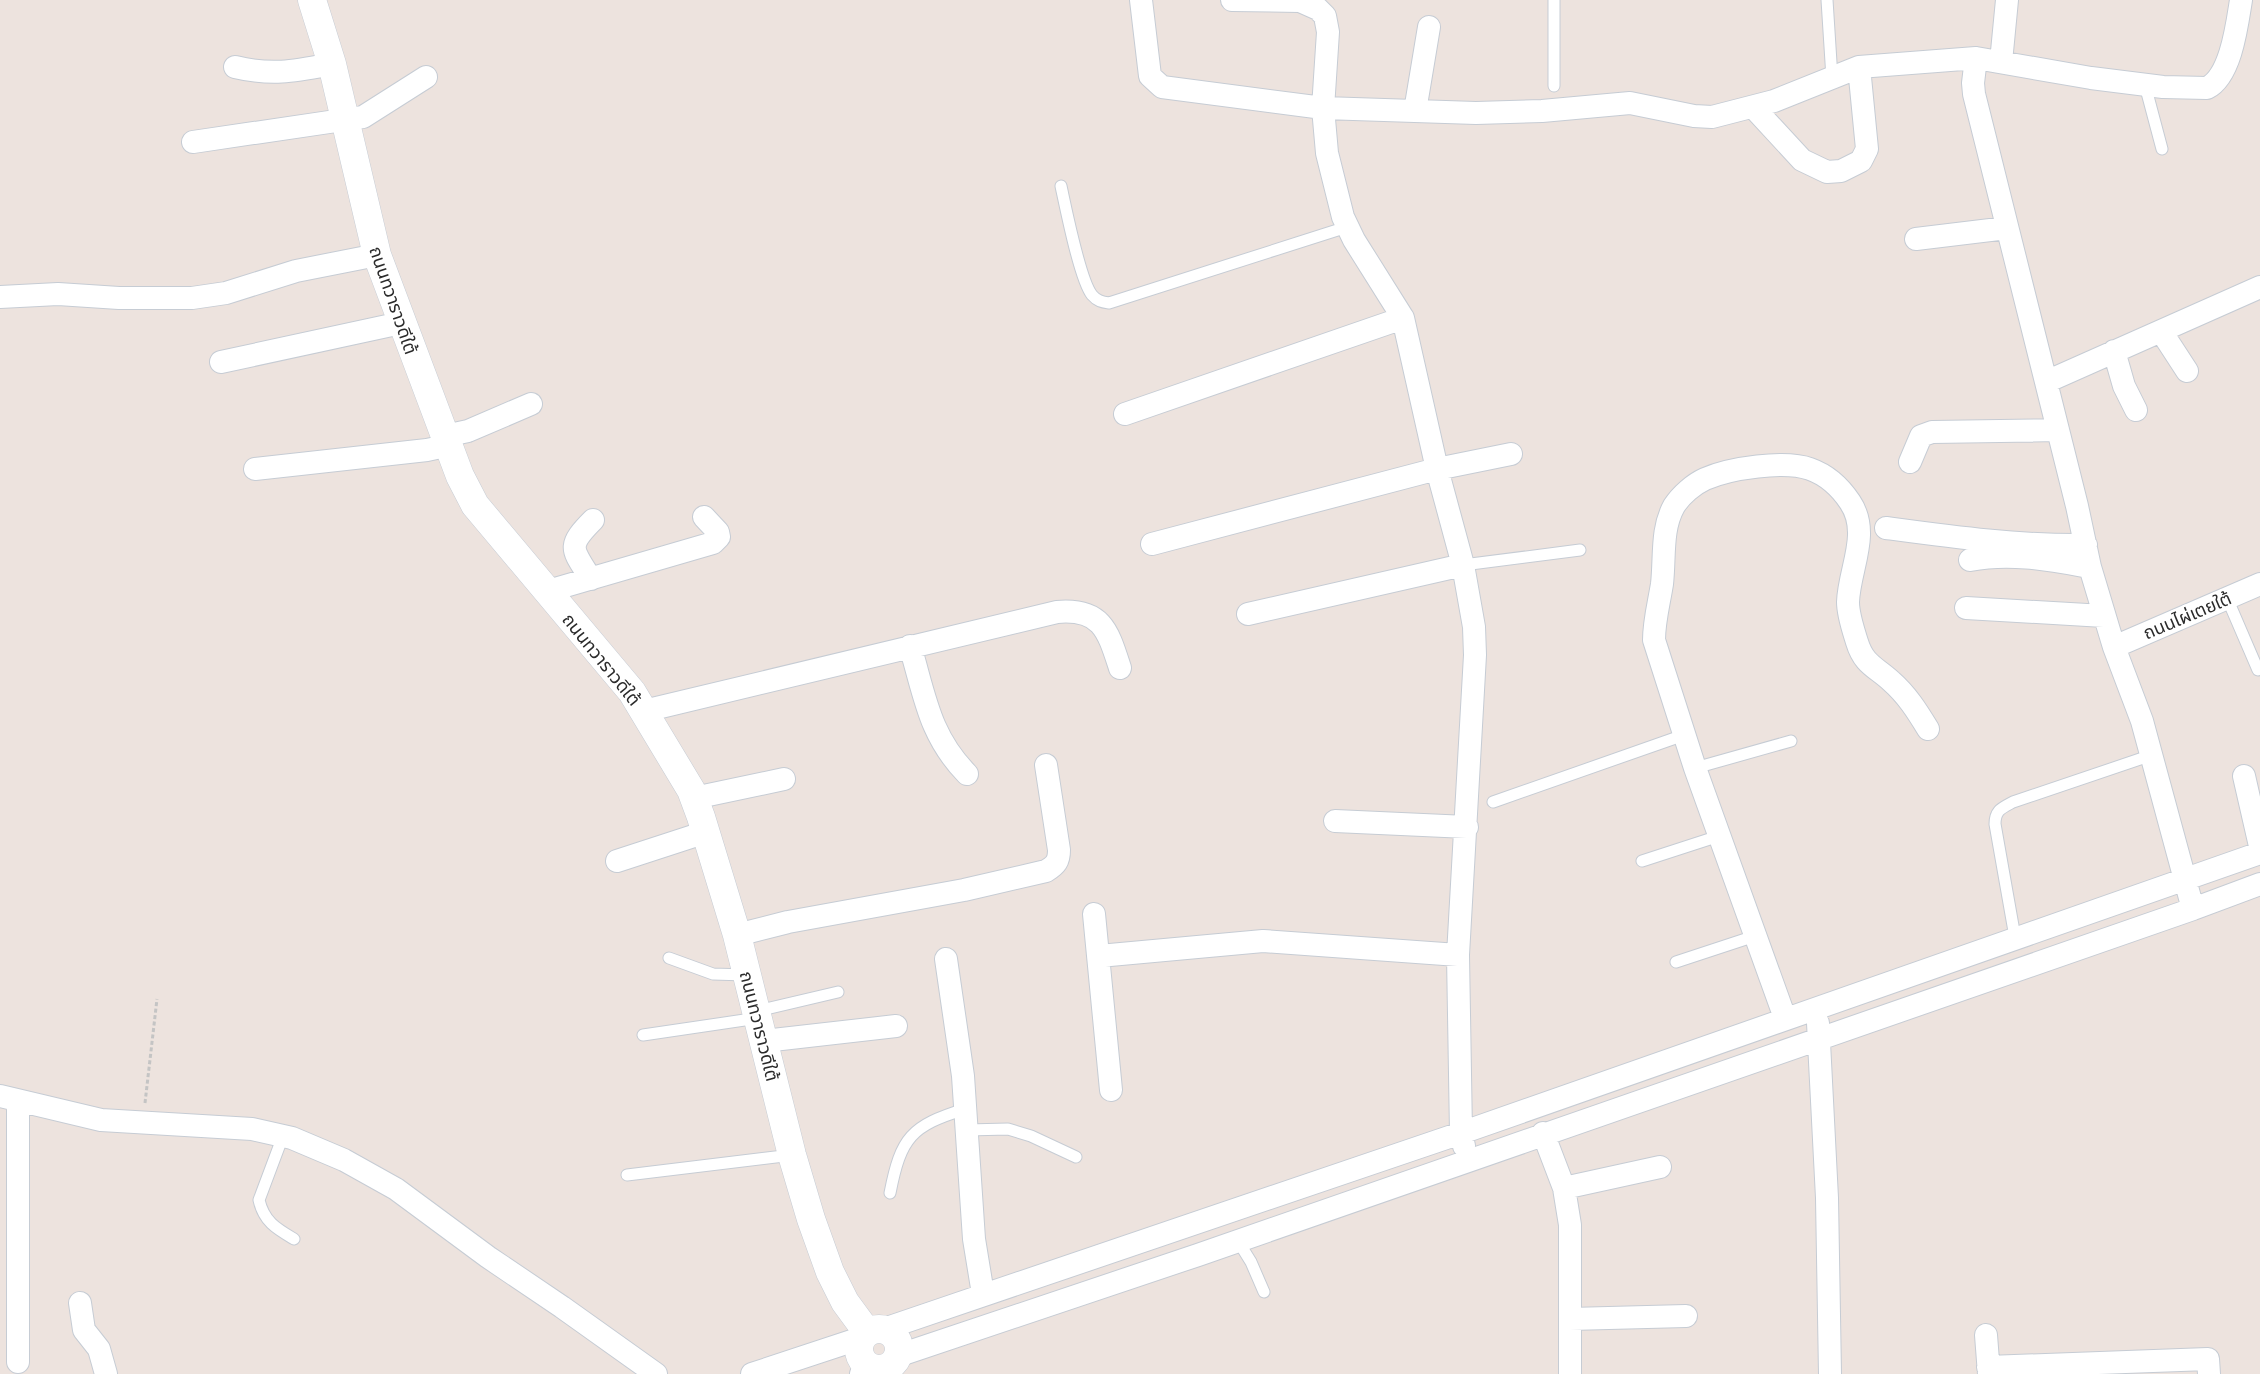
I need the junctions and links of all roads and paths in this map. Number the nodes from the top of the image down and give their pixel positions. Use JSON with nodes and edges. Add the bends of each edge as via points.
{"nodes":[{"id":1,"x":312,"y":0,"type":"edge"},
{"id":2,"x":1141,"y":0,"type":"edge"},
{"id":3,"x":1232,"y":0,"type":"edge"},
{"id":4,"x":1554,"y":0,"type":"edge"},
{"id":5,"x":1827,"y":0,"type":"edge"},
{"id":6,"x":2007,"y":0,"type":"edge"},
{"id":7,"x":2241,"y":0,"type":"edge"},
{"id":8,"x":1429,"y":27,"type":"dead end"},
{"id":9,"x":1976,"y":58,"type":"junction"},
{"id":10,"x":2000,"y":62,"type":"junction"},
{"id":11,"x":332,"y":64,"type":"junction"},
{"id":12,"x":235,"y":67,"type":"dead end"},
{"id":13,"x":1859,"y":68,"type":"junction"},
{"id":14,"x":426,"y":77,"type":"dead end"},
{"id":15,"x":1832,"y":78,"type":"junction"},
{"id":16,"x":2145,"y":85,"type":"junction"},
{"id":17,"x":1554,"y":86,"type":"dead end"},
{"id":18,"x":1323,"y":108,"type":"junction"},
{"id":19,"x":1754,"y":108,"type":"junction"},
{"id":20,"x":1415,"y":111,"type":"junction"},
{"id":21,"x":344,"y":122,"type":"junction"},
{"id":22,"x":194,"y":142,"type":"dead end"},
{"id":23,"x":2162,"y":149,"type":"dead end"},
{"id":24,"x":1061,"y":186,"type":"dead end"},
{"id":25,"x":1347,"y":227,"type":"junction"},
{"id":26,"x":2007,"y":228,"type":"junction"},
{"id":27,"x":1916,"y":239,"type":"dead end"},
{"id":28,"x":377,"y":255,"type":"junction"},
{"id":29,"x":2260,"y":286,"type":"edge"},
{"id":30,"x":0,"y":297,"type":"edge"},
{"id":31,"x":1403,"y":318,"type":"junction"},
{"id":32,"x":401,"y":323,"type":"junction"},
{"id":33,"x":2160,"y":331,"type":"junction"},
{"id":34,"x":2114,"y":351,"type":"junction"},
{"id":35,"x":222,"y":362,"type":"dead end"},
{"id":36,"x":2187,"y":371,"type":"dead end"},
{"id":37,"x":2046,"y":382,"type":"junction"},
{"id":38,"x":531,"y":404,"type":"dead end"},
{"id":39,"x":2136,"y":410,"type":"dead end"},
{"id":40,"x":1125,"y":414,"type":"dead end"},
{"id":41,"x":2058,"y":430,"type":"junction"},
{"id":42,"x":448,"y":441,"type":"junction"},
{"id":43,"x":1511,"y":454,"type":"dead end"},
{"id":44,"x":1910,"y":462,"type":"dead end"},
{"id":45,"x":255,"y":469,"type":"dead end"},
{"id":46,"x":1437,"y":469,"type":"junction"},
{"id":47,"x":704,"y":517,"type":"dead end"},
{"id":48,"x":593,"y":520,"type":"dead end"},
{"id":49,"x":1886,"y":528,"type":"dead end"},
{"id":50,"x":1152,"y":544,"type":"dead end"},
{"id":51,"x":2086,"y":545,"type":"junction"},
{"id":52,"x":1580,"y":550,"type":"dead end"},
{"id":53,"x":1970,"y":560,"type":"dead end"},
{"id":54,"x":1463,"y":565,"type":"junction"},
{"id":55,"x":2090,"y":567,"type":"junction"},
{"id":56,"x":591,"y":579,"type":"junction"},
{"id":57,"x":2260,"y":584,"type":"edge"},
{"id":58,"x":548,"y":591,"type":"junction"},
{"id":59,"x":2226,"y":598,"type":"junction"},
{"id":60,"x":1966,"y":608,"type":"dead end"},
{"id":61,"x":1248,"y":614,"type":"dead end"},
{"id":62,"x":2104,"y":616,"type":"junction"},
{"id":63,"x":910,"y":646,"type":"junction"},
{"id":64,"x":2114,"y":647,"type":"junction"},
{"id":65,"x":1120,"y":668,"type":"dead end"},
{"id":66,"x":2258,"y":670,"type":"dead end"},
{"id":67,"x":644,"y":711,"type":"junction"},
{"id":68,"x":1928,"y":729,"type":"dead end"},
{"id":69,"x":1684,"y":735,"type":"junction"},
{"id":70,"x":1791,"y":741,"type":"dead end"},
{"id":71,"x":2152,"y":755,"type":"junction"},
{"id":72,"x":1046,"y":765,"type":"dead end"},
{"id":73,"x":1695,"y":768,"type":"junction"},
{"id":74,"x":966,"y":774,"type":"dead end"},
{"id":75,"x":2244,"y":776,"type":"dead end"},
{"id":76,"x":784,"y":779,"type":"dead end"},
{"id":77,"x":694,"y":798,"type":"junction"},
{"id":78,"x":1493,"y":802,"type":"dead end"},
{"id":79,"x":1335,"y":821,"type":"dead end"},
{"id":80,"x":1466,"y":827,"type":"junction"},
{"id":81,"x":706,"y":832,"type":"junction"},
{"id":82,"x":1719,"y":836,"type":"junction"},
{"id":83,"x":2260,"y":846,"type":"edge"},
{"id":84,"x":2260,"y":853,"type":"edge"},
{"id":85,"x":617,"y":861,"type":"dead end"},
{"id":86,"x":1642,"y":861,"type":"dead end"},
{"id":87,"x":2184,"y":878,"type":"junction"},
{"id":88,"x":2260,"y":884,"type":"edge"},
{"id":89,"x":2193,"y":909,"type":"junction"},
{"id":90,"x":1094,"y":914,"type":"dead end"},
{"id":91,"x":737,"y":935,"type":"junction"},
{"id":92,"x":1755,"y":936,"type":"junction"},
{"id":93,"x":2015,"y":937,"type":"junction"},
{"id":94,"x":1458,"y":955,"type":"junction"},
{"id":95,"x":1099,"y":956,"type":"junction"},
{"id":96,"x":669,"y":958,"type":"dead end"},
{"id":97,"x":946,"y":959,"type":"dead end"},
{"id":98,"x":1676,"y":962,"type":"dead end"},
{"id":99,"x":747,"y":975,"type":"junction"},
{"id":100,"x":838,"y":992,"type":"dead end"},
{"id":101,"x":157,"y":999,"type":"dead end"},
{"id":102,"x":1816,"y":1007,"type":"junction"},
{"id":103,"x":1785,"y":1018,"type":"junction"},
{"id":104,"x":760,"y":1023,"type":"junction"},
{"id":105,"x":896,"y":1026,"type":"dead end"},
{"id":106,"x":643,"y":1036,"type":"dead end"},
{"id":107,"x":1820,"y":1037,"type":"junction"},
{"id":108,"x":1111,"y":1090,"type":"dead end"},
{"id":109,"x":9,"y":1098,"type":"edge"},
{"id":110,"x":966,"y":1120,"type":"junction"},
{"id":111,"x":143,"y":1123,"type":"junction"},
{"id":112,"x":1461,"y":1133,"type":"junction"},
{"id":113,"x":1543,"y":1133,"type":"junction"},
{"id":114,"x":283,"y":1136,"type":"junction"},
{"id":115,"x":792,"y":1155,"type":"junction"},
{"id":116,"x":1076,"y":1157,"type":"dead end"},
{"id":117,"x":1467,"y":1160,"type":"junction"},
{"id":118,"x":1660,"y":1167,"type":"dead end"},
{"id":119,"x":627,"y":1175,"type":"dead end"},
{"id":120,"x":1564,"y":1188,"type":"junction"},
{"id":121,"x":890,"y":1193,"type":"dead end"},
{"id":122,"x":294,"y":1239,"type":"dead end"},
{"id":123,"x":1238,"y":1241,"type":"junction"},
{"id":124,"x":1264,"y":1292,"type":"dead end"},
{"id":125,"x":983,"y":1294,"type":"junction"},
{"id":126,"x":80,"y":1303,"type":"dead end"},
{"id":127,"x":1686,"y":1316,"type":"dead end"},
{"id":128,"x":1570,"y":1318,"type":"junction"},
{"id":129,"x":871,"y":1333,"type":"junction"},
{"id":130,"x":1986,"y":1335,"type":"dead end"},
{"id":131,"x":18,"y":1362,"type":"dead end"},
{"id":132,"x":888,"y":1367,"type":"edge"},
{"id":133,"x":1989,"y":1370,"type":"edge"},
{"id":134,"x":106,"y":1374,"type":"edge"},
{"id":135,"x":656,"y":1374,"type":"edge"},
{"id":136,"x":752,"y":1374,"type":"edge"},
{"id":137,"x":1570,"y":1374,"type":"edge"},
{"id":138,"x":1830,"y":1374,"type":"edge"},
{"id":139,"x":2209,"y":1374,"type":"edge"}],
"edges":[{"from":1,"to":11,"type":"street","name":"ถนนทวาราวดีใต้"},
{"from":2,"to":18,"type":"street","via":[[1150,76],[1162,87]]},
{"from":3,"to":18,"type":"street","via":[[1300,1],[1325,16],[1328,32]]},
{"from":4,"to":17,"type":"lane"},
{"from":5,"to":15,"type":"lane"},
{"from":6,"to":10,"type":"street"},
{"from":7,"to":16,"type":"street","via":[[2223,73],[2213,85],[2200,89]]},
{"from":8,"to":20,"type":"street"},
{"from":9,"to":10,"type":"street"},
{"from":9,"to":13,"type":"street"},
{"from":9,"to":26,"type":"street","via":[[1974,94]]},
{"from":10,"to":16,"type":"street"},
{"from":11,"to":12,"type":"street","via":[[261,73]]},
{"from":11,"to":21,"type":"street","name":"ถนนทวาราวดีใต้"},
{"from":13,"to":15,"type":"street"},
{"from":13,"to":19,"type":"street","via":[[1867,149],[1861,161],[1841,171],[1827,172],[1802,160]]},
{"from":14,"to":21,"type":"street","via":[[372,113]]},
{"from":15,"to":19,"type":"street"},
{"from":16,"to":23,"type":"lane"},
{"from":18,"to":20,"type":"street"},
{"from":18,"to":25,"type":"street","via":[[1327,153]]},
{"from":19,"to":20,"type":"street","via":[[1712,118],[1630,103],[1523,112]]},
{"from":21,"to":22,"type":"street"},
{"from":21,"to":28,"type":"street","name":"ถนนทวาราวดีใต้"},
{"from":24,"to":25,"type":"lane","via":[[1083,274],[1092,294],[1100,302],[1110,303]]},
{"from":25,"to":31,"type":"street"},
{"from":26,"to":27,"type":"street"},
{"from":26,"to":37,"type":"street"},
{"from":28,"to":30,"type":"street","via":[[296,271],[226,293],[192,298],[58,294]]},
{"from":28,"to":32,"type":"street","name":"ถนนทวาราวดีใต้"},
{"from":29,"to":33,"type":"street"},
{"from":31,"to":40,"type":"street"},
{"from":31,"to":46,"type":"street"},
{"from":32,"to":35,"type":"street"},
{"from":32,"to":42,"type":"street","name":"ถนนทวาราวดีใต้"},
{"from":33,"to":34,"type":"street"},
{"from":33,"to":36,"type":"street"},
{"from":34,"to":37,"type":"street"},
{"from":34,"to":39,"type":"street","via":[[2124,386]]},
{"from":37,"to":41,"type":"street"},
{"from":38,"to":42,"type":"street"},
{"from":41,"to":44,"type":"street","via":[[1932,432],[1921,436]]},
{"from":41,"to":51,"type":"street"},
{"from":42,"to":45,"type":"street","via":[[427,450]]},
{"from":42,"to":58,"type":"street","name":"ถนนทวาราวดีใต้","via":[[460,476],[475,505]]},
{"from":43,"to":46,"type":"street"},
{"from":46,"to":50,"type":"street"},
{"from":46,"to":54,"type":"street"},
{"from":47,"to":56,"type":"street","via":[[718,532],[719,537],[713,543]]},
{"from":48,"to":56,"type":"street","via":[[574,543],[575,554]]},
{"from":49,"to":51,"type":"street","via":[[2038,546]]},
{"from":51,"to":55,"type":"street"},
{"from":52,"to":54,"type":"lane"},
{"from":53,"to":55,"type":"street","via":[[2005,556]]},
{"from":54,"to":61,"type":"street"},
{"from":54,"to":80,"type":"street","via":[[1476,655]]},
{"from":55,"to":62,"type":"street"},
{"from":56,"to":58,"type":"street"},
{"from":57,"to":59,"type":"street","name":"ถนนไผ่เตยใต้"},
{"from":58,"to":67,"type":"street","name":"ถนนทวาราวดีใต้"},
{"from":59,"to":64,"type":"street","name":"ถนนไผ่เตยใต้"},
{"from":59,"to":66,"type":"lane"},
{"from":60,"to":62,"type":"street"},
{"from":62,"to":64,"type":"street"},
{"from":63,"to":65,"type":"street","via":[[1073,611],[1098,621],[1107,632]]},
{"from":63,"to":67,"type":"street"},
{"from":63,"to":74,"type":"street","via":[[933,726],[949,756]]},
{"from":64,"to":71,"type":"street"},
{"from":67,"to":77,"type":"street","name":"ถนนทวาราวดีใต้"},
{"from":68,"to":69,"type":"street","via":[[1912,702],[1864,659],[1857,644],[1848,601],[1859,550],[1858,524],[1852,504],[1829,478],[1809,468],[1784,465],[1745,469],[1706,479],[1687,490],[1666,524],[1654,640]]},
{"from":69,"to":73,"type":"street"},
{"from":69,"to":78,"type":"lane"},
{"from":70,"to":73,"type":"lane"},
{"from":71,"to":87,"type":"street"},
{"from":71,"to":93,"type":"lane","via":[[2013,802],[1995,815]]},
{"from":72,"to":91,"type":"street","via":[[1059,850],[1059,860],[1046,871]]},
{"from":73,"to":82,"type":"street"},
{"from":75,"to":83,"type":"street"},
{"from":76,"to":77,"type":"street"},
{"from":77,"to":81,"type":"street","name":"ถนนทวาราวดีใต้"},
{"from":79,"to":80,"type":"street"},
{"from":80,"to":94,"type":"street"},
{"from":81,"to":85,"type":"street"},
{"from":81,"to":91,"type":"street","name":"ถนนทวาราวดีใต้"},
{"from":82,"to":86,"type":"lane"},
{"from":82,"to":92,"type":"street"},
{"from":84,"to":87,"type":"street"},
{"from":87,"to":89,"type":"street"},
{"from":87,"to":93,"type":"street"},
{"from":88,"to":89,"type":"street"},
{"from":89,"to":107,"type":"street"},
{"from":90,"to":95,"type":"street"},
{"from":91,"to":99,"type":"street","name":"ถนนทวาราวดีใต้"},
{"from":92,"to":98,"type":"lane"},
{"from":92,"to":103,"type":"street"},
{"from":93,"to":102,"type":"street"},
{"from":94,"to":95,"type":"street","via":[[1263,942]]},
{"from":94,"to":112,"type":"street"},
{"from":95,"to":108,"type":"street"},
{"from":96,"to":99,"type":"lane","via":[[713,974]]},
{"from":97,"to":110,"type":"street"},
{"from":99,"to":104,"type":"street","name":"ถนนทวาราวดีใต้"},
{"from":100,"to":104,"type":"lane"},
{"from":101,"to":111,"type":"path"},
{"from":102,"to":103,"type":"street"},
{"from":102,"to":107,"type":"street"},
{"from":103,"to":112,"type":"street"},
{"from":104,"to":105,"type":"street"},
{"from":104,"to":106,"type":"lane"},
{"from":104,"to":115,"type":"street","name":"ถนนทวาราวดีใต้"},
{"from":107,"to":113,"type":"street"},
{"from":107,"to":138,"type":"street"},
{"from":109,"to":111,"type":"street","via":[[101,1120]]},
{"from":109,"to":131,"type":"street"},
{"from":110,"to":116,"type":"lane","via":[[1031,1136]]},
{"from":110,"to":121,"type":"lane","via":[[940,1117],[919,1128],[896,1161]]},
{"from":110,"to":125,"type":"street","via":[[974,1239]]},
{"from":111,"to":114,"type":"street","via":[[252,1130]]},
{"from":112,"to":117,"type":"street"},
{"from":112,"to":125,"type":"street"},
{"from":113,"to":117,"type":"street"},
{"from":113,"to":120,"type":"street"},
{"from":114,"to":122,"type":"lane","via":[[259,1200],[268,1222]]},
{"from":114,"to":135,"type":"street","via":[[344,1160],[396,1189]]},
{"from":115,"to":119,"type":"lane"},
{"from":115,"to":129,"type":"street","name":"ถนนทวาราวดีใต้","via":[[830,1272],[845,1302]]},
{"from":117,"to":123,"type":"street"},
{"from":118,"to":120,"type":"street"},
{"from":120,"to":128,"type":"street","via":[[1570,1225]]},
{"from":123,"to":124,"type":"lane"},
{"from":123,"to":132,"type":"street"},
{"from":125,"to":129,"type":"street"},
{"from":126,"to":134,"type":"street","via":[[84,1330],[99,1349]]},
{"from":127,"to":128,"type":"street"},
{"from":128,"to":137,"type":"street"},
{"from":129,"to":132,"type":"street","name":"ถนนทวาราวดีใต้","via":[[897,1340]]},
{"from":129,"to":132,"type":"street","via":[[858,1347],[859,1356],[864,1364]]},
{"from":129,"to":136,"type":"street"},
{"from":130,"to":133,"type":"street"},
{"from":133,"to":139,"type":"street","via":[[2208,1359]]}]}
